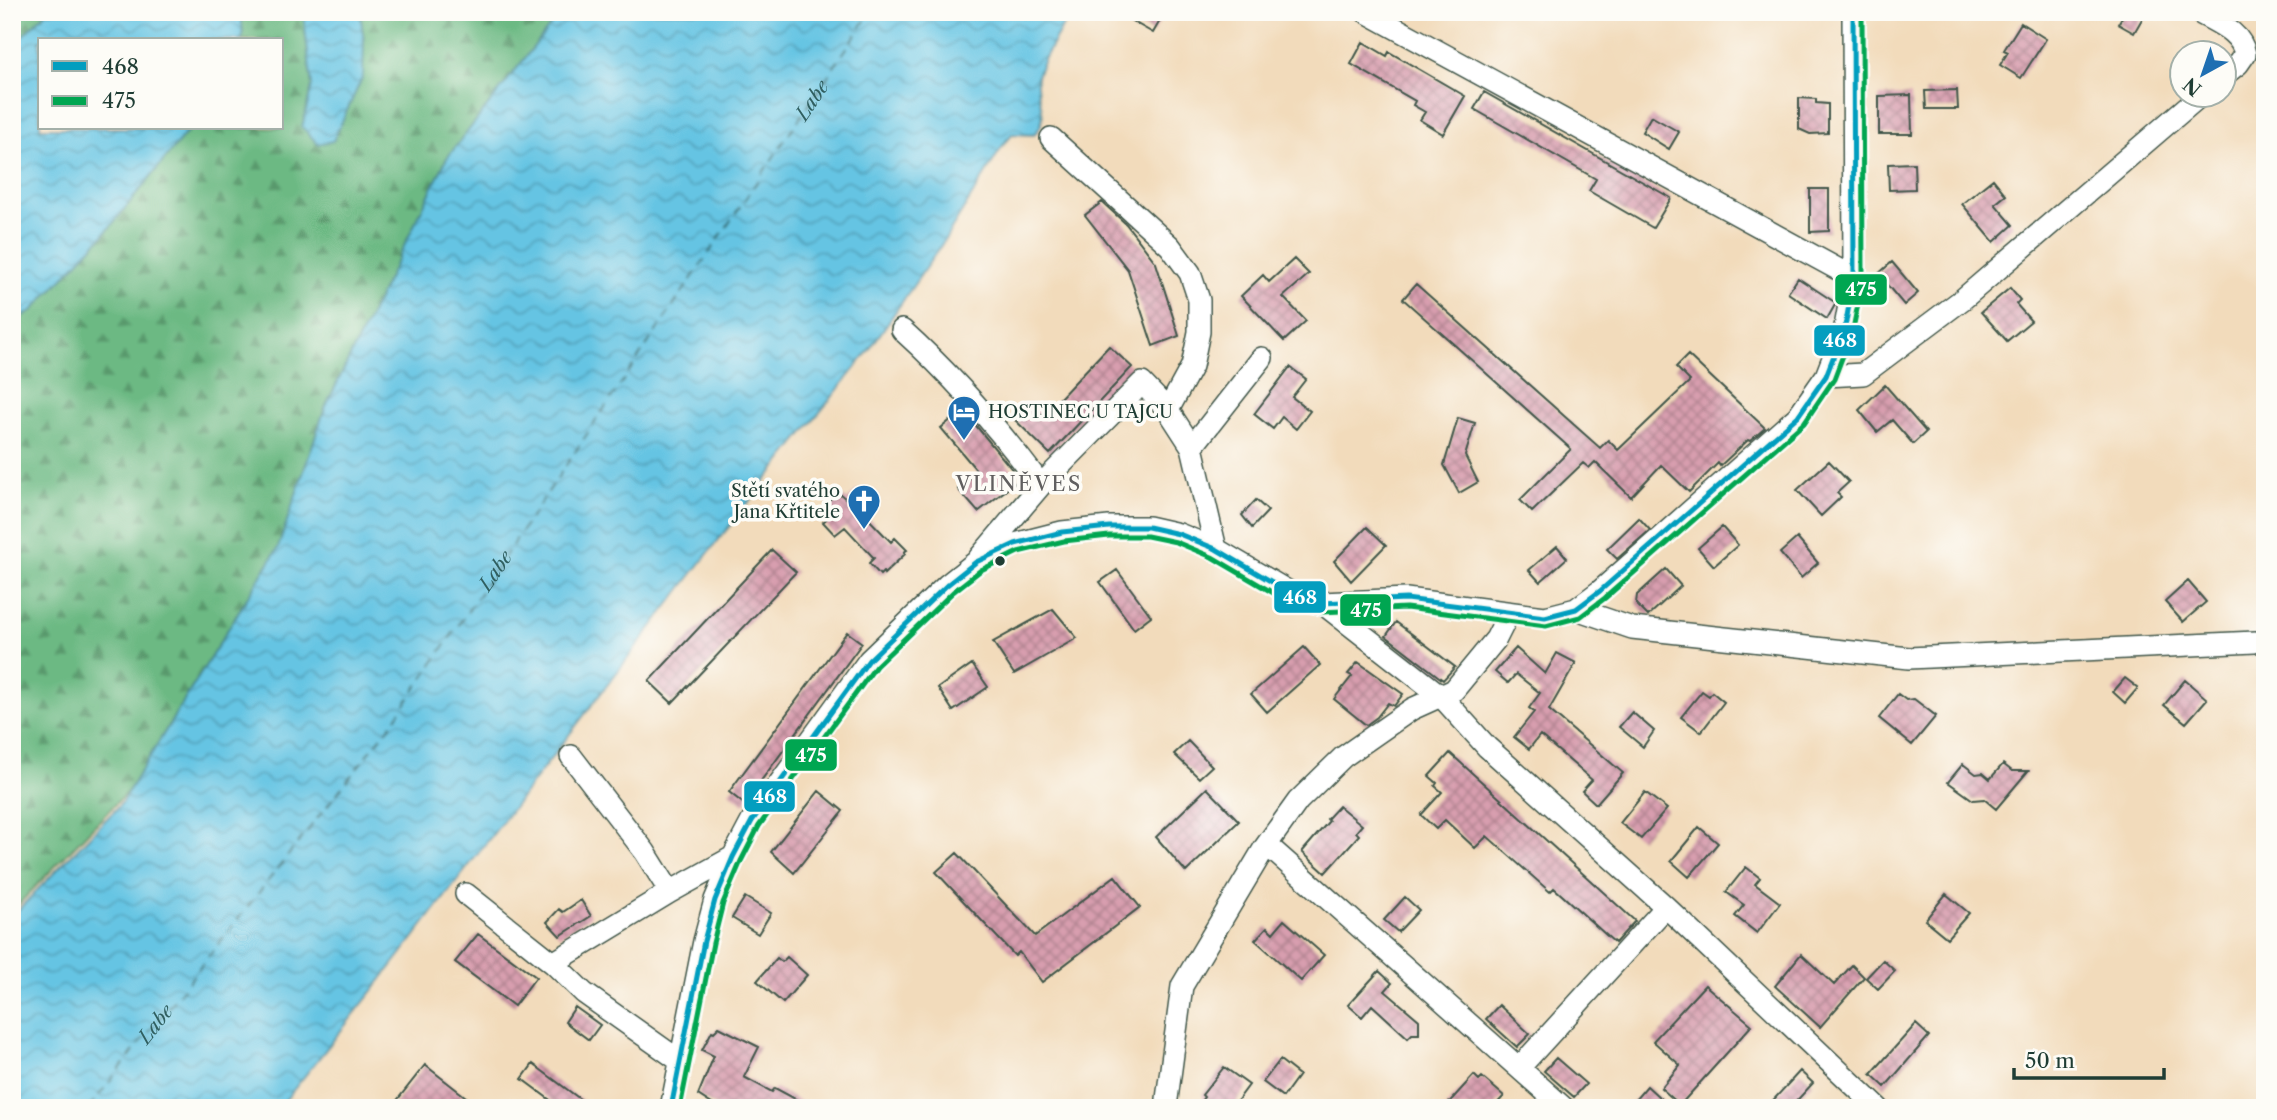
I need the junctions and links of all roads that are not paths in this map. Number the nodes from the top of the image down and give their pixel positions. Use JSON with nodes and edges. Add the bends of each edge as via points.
{"nodes":[{"id":1,"x":1366,"y":12,"type":"edge"},
{"id":2,"x":1853,"y":12,"type":"edge"},
{"id":3,"x":2198,"y":12,"type":"edge"},
{"id":4,"x":2238,"y":38,"type":"edge"},
{"id":5,"x":2238,"y":38,"type":"edge"},
{"id":6,"x":2238,"y":64,"type":"edge"},
{"id":7,"x":2186,"y":108,"type":"edge"},
{"id":8,"x":1051,"y":138,"type":"dead end"},
{"id":9,"x":1853,"y":278,"type":"junction"},
{"id":10,"x":902,"y":330,"type":"dead end"},
{"id":11,"x":1262,"y":359,"type":"dead end"},
{"id":12,"x":1826,"y":376,"type":"junction"},
{"id":13,"x":1168,"y":410,"type":"junction"},
{"id":14,"x":1192,"y":447,"type":"junction"},
{"id":15,"x":1041,"y":485,"type":"junction"},
{"id":16,"x":1216,"y":549,"type":"junction"},
{"id":17,"x":976,"y":562,"type":"junction"},
{"id":18,"x":1322,"y":603,"type":"junction"},
{"id":19,"x":1576,"y":609,"type":"junction"},
{"id":20,"x":1509,"y":613,"type":"junction"},
{"id":21,"x":2255,"y":642,"type":"dead end"},
{"id":22,"x":1441,"y":696,"type":"junction"},
{"id":23,"x":571,"y":756,"type":"dead end"},
{"id":24,"x":1267,"y":845,"type":"junction"},
{"id":25,"x":733,"y":856,"type":"junction"},
{"id":26,"x":670,"y":892,"type":"junction"},
{"id":27,"x":466,"y":894,"type":"dead end"},
{"id":28,"x":1666,"y":907,"type":"junction"},
{"id":29,"x":553,"y":963,"type":"junction"},
{"id":30,"x":680,"y":1061,"type":"junction"},
{"id":31,"x":1519,"y":1068,"type":"junction"},
{"id":32,"x":1167,"y":1099,"type":"dead end"},
{"id":33,"x":671,"y":1108,"type":"edge"},
{"id":34,"x":1564,"y":1108,"type":"edge"},
{"id":35,"x":1878,"y":1108,"type":"edge"}],
"edges":[{"from":1,"to":9,"type":"street"},
{"from":2,"to":9,"type":"street"},
{"from":3,"to":4,"type":"street"},
{"from":5,"to":6,"type":"street","via":[[2245,54]]},
{"from":7,"to":12,"type":"street","via":[[1963,299],[1863,374]]},
{"from":8,"to":13,"type":"street","via":[[1170,246],[1190,273],[1199,300],[1199,332],[1192,366]]},
{"from":9,"to":12,"type":"street","via":[[1845,327]]},
{"from":10,"to":15,"type":"street","via":[[1004,435]]},
{"from":11,"to":14,"type":"street"},
{"from":12,"to":19,"type":"street","via":[[1798,416]]},
{"from":13,"to":14,"type":"street"},
{"from":13,"to":15,"type":"street","via":[[1142,383]]},
{"from":14,"to":16,"type":"street"},
{"from":15,"to":17,"type":"street"},
{"from":16,"to":17,"type":"street","via":[[1149,527],[1109,527],[1015,544]]},
{"from":16,"to":18,"type":"street","via":[[1296,596]]},
{"from":17,"to":25,"type":"street","via":[[869,660],[752,821]]},
{"from":18,"to":20,"type":"street","via":[[1406,599]]},
{"from":18,"to":22,"type":"street"},
{"from":19,"to":20,"type":"street","via":[[1545,617]]},
{"from":19,"to":21,"type":"street","via":[[1632,628],[1909,658]]},
{"from":20,"to":22,"type":"street","via":[[1496,639],[1454,690]]},
{"from":22,"to":24,"type":"street","via":[[1412,709],[1343,757],[1298,800]]},
{"from":22,"to":28,"type":"street","via":[[1487,747]]},
{"from":23,"to":26,"type":"street"},
{"from":24,"to":31,"type":"street"},
{"from":24,"to":32,"type":"street","via":[[1182,986]]},
{"from":25,"to":26,"type":"street"},
{"from":25,"to":30,"type":"street","via":[[704,941]]},
{"from":26,"to":29,"type":"street"},
{"from":27,"to":29,"type":"street"},
{"from":28,"to":31,"type":"street"},
{"from":28,"to":35,"type":"street"},
{"from":29,"to":30,"type":"street","via":[[584,993]]},
{"from":30,"to":33,"type":"street"},
{"from":31,"to":34,"type":"street"}]}
